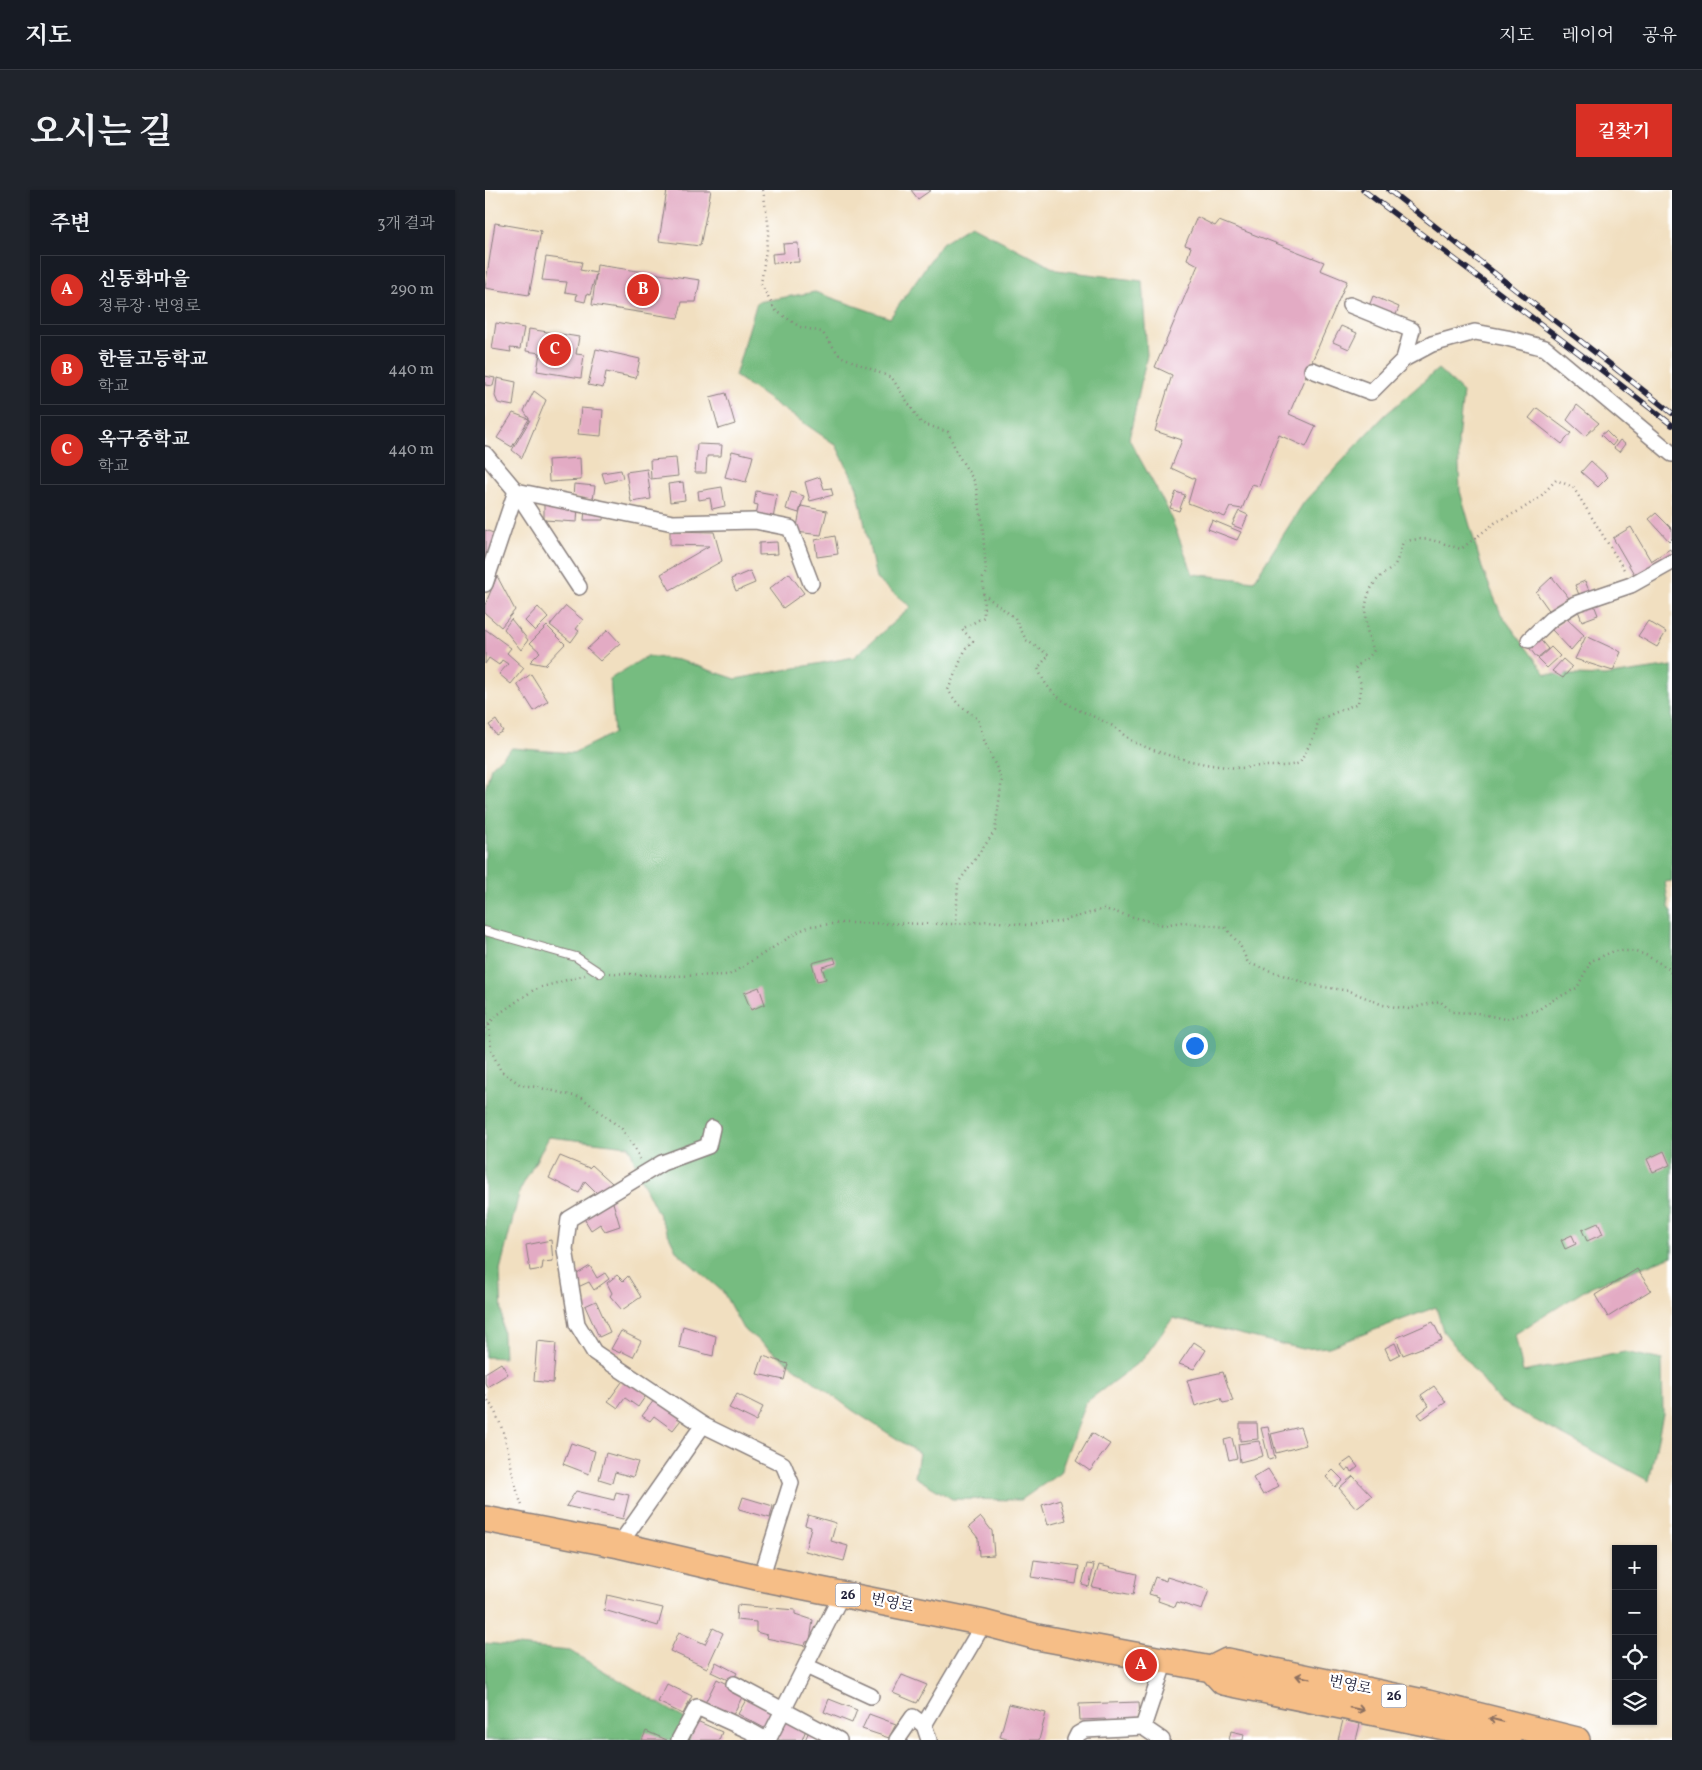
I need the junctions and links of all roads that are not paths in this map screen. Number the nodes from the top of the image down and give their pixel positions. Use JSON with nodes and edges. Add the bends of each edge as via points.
{"nodes":[{"id":1,"x":1350,"y":305,"type":"dead end"},
{"id":2,"x":1404,"y":359,"type":"junction"},
{"id":3,"x":1312,"y":370,"type":"dead end"},
{"id":4,"x":485,"y":454,"type":"edge"},
{"id":5,"x":1672,"y":454,"type":"edge"},
{"id":6,"x":516,"y":491,"type":"junction"},
{"id":7,"x":1672,"y":562,"type":"edge"},
{"id":8,"x":811,"y":583,"type":"dead end"},
{"id":9,"x":485,"y":584,"type":"edge"},
{"id":10,"x":579,"y":587,"type":"dead end"},
{"id":11,"x":1529,"y":640,"type":"dead end"},
{"id":12,"x":485,"y":931,"type":"edge"},
{"id":13,"x":600,"y":972,"type":"road end"},
{"id":14,"x":712,"y":1128,"type":"dead end"},
{"id":15,"x":703,"y":1425,"type":"junction"},
{"id":16,"x":485,"y":1519,"type":"edge"},
{"id":17,"x":619,"y":1545,"type":"junction"},
{"id":18,"x":761,"y":1578,"type":"junction"},
{"id":19,"x":842,"y":1594,"type":"junction"},
{"id":20,"x":984,"y":1623,"type":"junction"},
{"id":21,"x":1165,"y":1661,"type":"junction"},
{"id":22,"x":806,"y":1666,"type":"junction"},
{"id":23,"x":1211,"y":1669,"type":"junction"},
{"id":24,"x":734,"y":1684,"type":"dead end"},
{"id":25,"x":871,"y":1696,"type":"dead end"},
{"id":26,"x":783,"y":1711,"type":"junction"},
{"id":27,"x":923,"y":1725,"type":"junction"},
{"id":28,"x":1143,"y":1727,"type":"junction"},
{"id":29,"x":679,"y":1740,"type":"edge"},
{"id":30,"x":767,"y":1740,"type":"edge"},
{"id":31,"x":839,"y":1740,"type":"edge"},
{"id":32,"x":897,"y":1740,"type":"edge"},
{"id":33,"x":929,"y":1740,"type":"edge"},
{"id":34,"x":1075,"y":1740,"type":"edge"},
{"id":35,"x":1162,"y":1740,"type":"edge"},
{"id":36,"x":1508,"y":1740,"type":"edge"},
{"id":37,"x":1577,"y":1740,"type":"edge"}],
"edges":[{"from":1,"to":2,"type":"street","via":[[1412,330]]},
{"from":2,"to":3,"type":"street","via":[[1371,392]]},
{"from":2,"to":5,"type":"street","via":[[1432,344],[1475,332],[1545,348]]},
{"from":4,"to":6,"type":"street"},
{"from":6,"to":8,"type":"street","via":[[673,523],[755,520],[790,528]]},
{"from":6,"to":9,"type":"street"},
{"from":6,"to":10,"type":"street"},
{"from":7,"to":11,"type":"street","via":[[1631,585],[1575,604],[1551,619]]},
{"from":12,"to":13,"type":"lane","via":[[576,957]]},
{"from":14,"to":15,"type":"street","via":[[708,1146],[662,1163],[569,1219],[565,1250],[577,1324],[594,1352]]},
{"from":15,"to":17,"type":"street"},
{"from":15,"to":18,"type":"street","via":[[783,1464],[791,1483]]},
{"from":16,"to":17,"type":"main road","name":"번영로","number":"26"},
{"from":17,"to":18,"type":"main road","name":"번영로","number":"26"},
{"from":18,"to":19,"type":"main road","name":"번영로","number":"26"},
{"from":19,"to":20,"type":"main road","name":"번영로","number":"26"},
{"from":19,"to":22,"type":"street"},
{"from":20,"to":21,"type":"main road","name":"번영로","number":"26","via":[[1037,1637]]},
{"from":20,"to":27,"type":"street"},
{"from":21,"to":23,"type":"main road","name":"번영로","number":"26"},
{"from":21,"to":28,"type":"street"},
{"from":22,"to":25,"type":"street"},
{"from":22,"to":26,"type":"street"},
{"from":23,"to":36,"type":"main road","name":"번영로","number":"26","one_way":true,"via":[[1223,1682]]},
{"from":37,"to":23,"type":"main road","name":"번영로","number":"26","one_way":true,"via":[[1428,1703],[1227,1661]]},
{"from":24,"to":26,"type":"street"},
{"from":26,"to":30,"type":"street"},
{"from":26,"to":31,"type":"street"},
{"from":27,"to":32,"type":"street","via":[[913,1717]]},
{"from":27,"to":33,"type":"street"},
{"from":28,"to":34,"type":"street","via":[[1085,1730]]},
{"from":28,"to":35,"type":"street"},
{"from":29,"to":30,"type":"street","via":[[697,1707]]}]}
